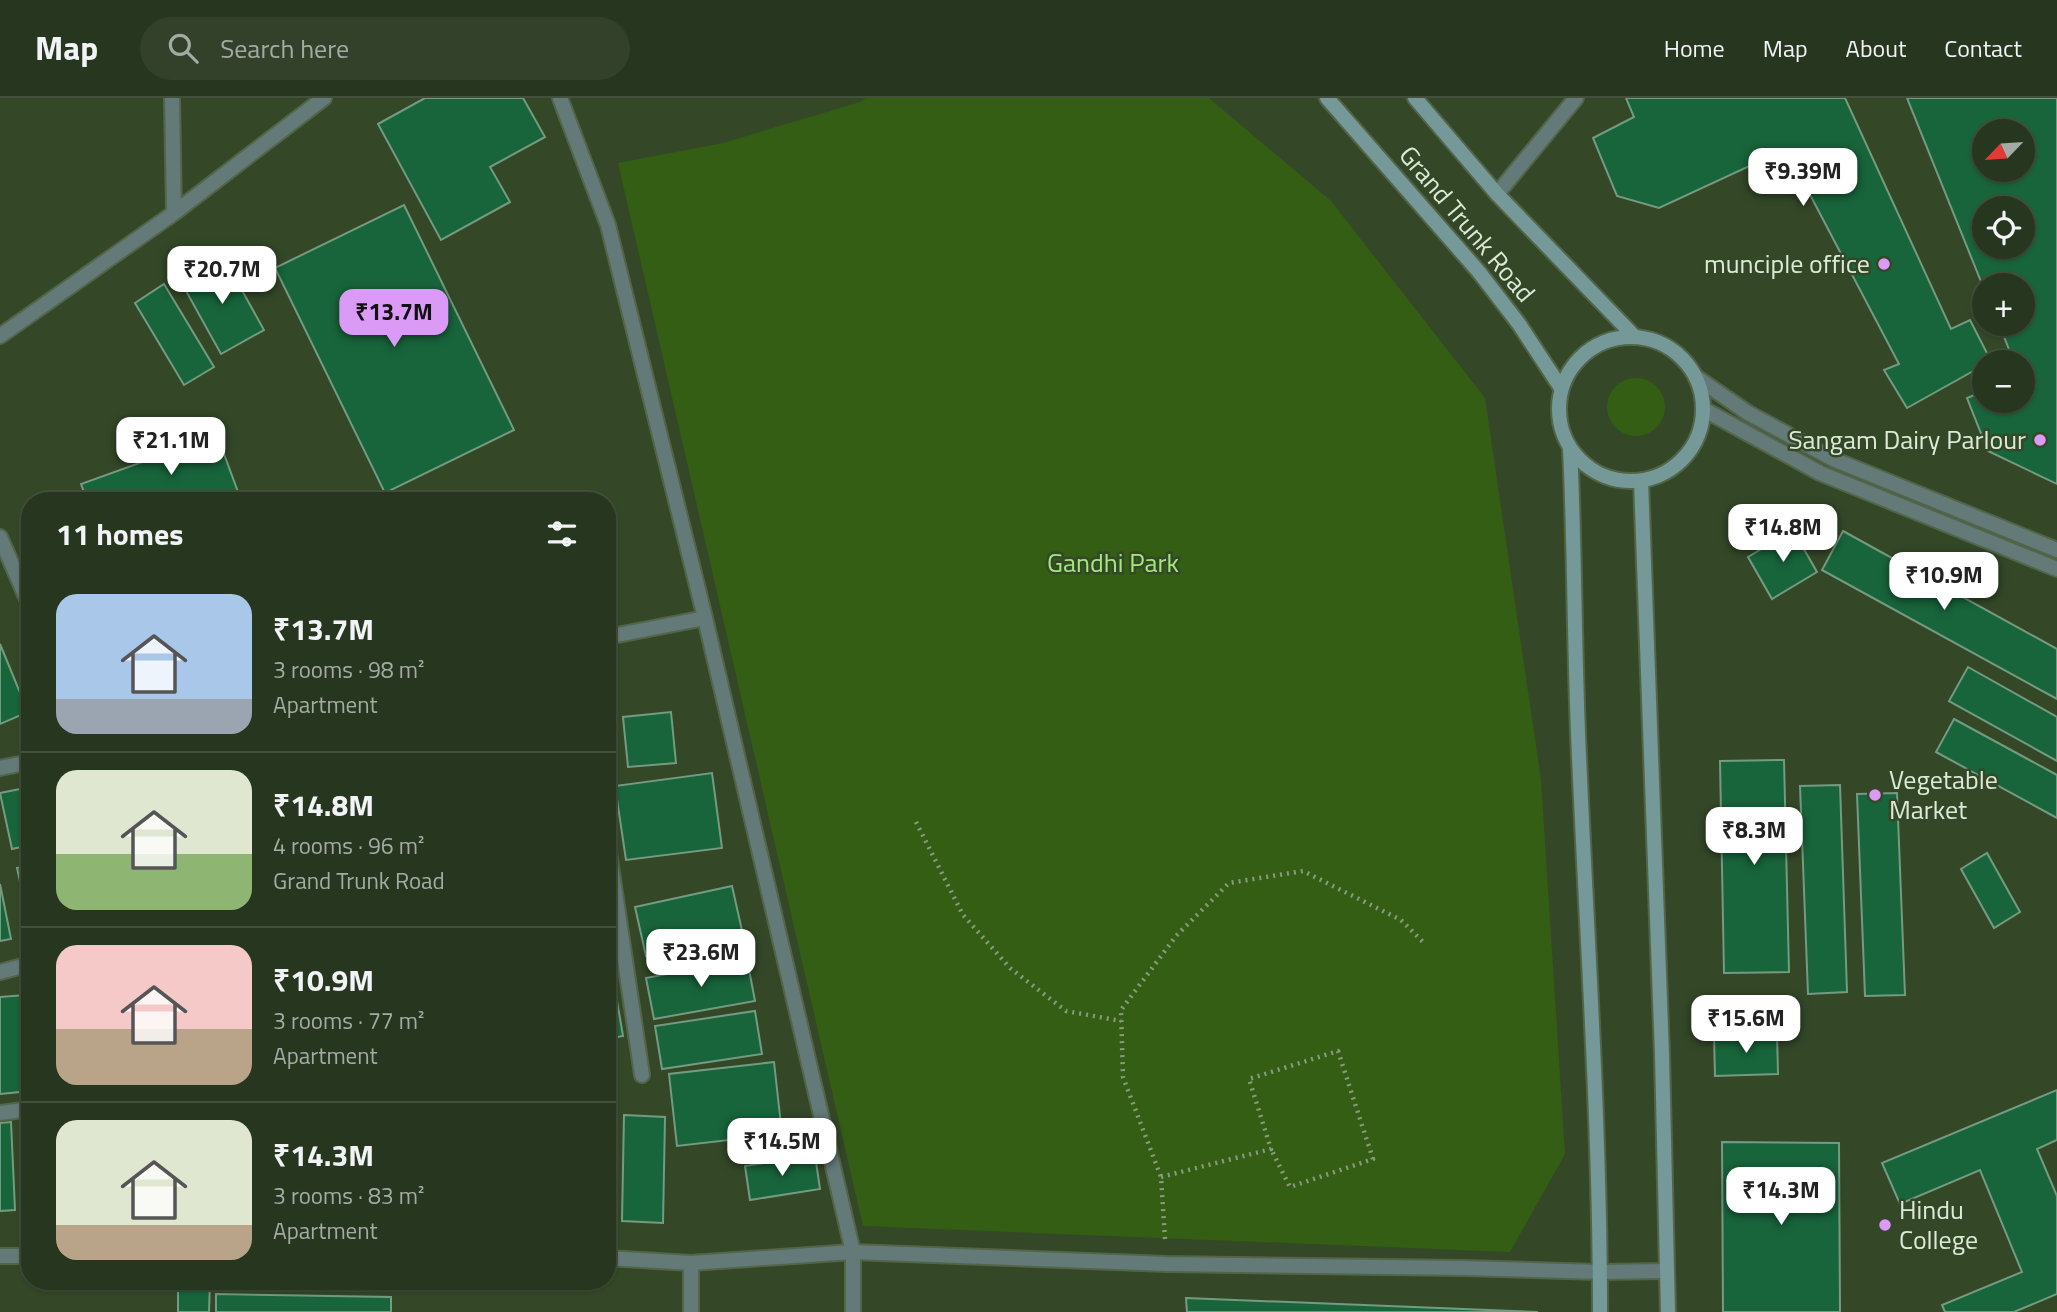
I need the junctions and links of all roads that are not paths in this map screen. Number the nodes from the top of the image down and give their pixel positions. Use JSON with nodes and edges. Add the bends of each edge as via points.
{"nodes":[{"id":1,"x":172,"y":98,"type":"edge"},
{"id":2,"x":324,"y":98,"type":"edge"},
{"id":3,"x":560,"y":98,"type":"edge"},
{"id":4,"x":1327,"y":98,"type":"edge"},
{"id":5,"x":1415,"y":98,"type":"edge"},
{"id":6,"x":1576,"y":98,"type":"edge"},
{"id":7,"x":1497,"y":194,"type":"junction"},
{"id":8,"x":174,"y":213,"type":"junction"},
{"id":9,"x":0,"y":335,"type":"edge"},
{"id":10,"x":1634,"y":336,"type":"junction"},
{"id":11,"x":1696,"y":377,"type":"junction"},
{"id":12,"x":1561,"y":388,"type":"junction"},
{"id":13,"x":1703,"y":409,"type":"junction"},
{"id":14,"x":1570,"y":449,"type":"junction"},
{"id":15,"x":1642,"y":481,"type":"junction"},
{"id":16,"x":0,"y":537,"type":"edge"},
{"id":17,"x":2057,"y":550,"type":"edge"},
{"id":18,"x":2057,"y":569,"type":"edge"},
{"id":19,"x":21,"y":585,"type":"edge"},
{"id":20,"x":705,"y":618,"type":"junction"},
{"id":21,"x":616,"y":635,"type":"edge"},
{"id":22,"x":21,"y":764,"type":"edge"},
{"id":23,"x":0,"y":768,"type":"edge"},
{"id":24,"x":616,"y":900,"type":"edge"},
{"id":25,"x":21,"y":966,"type":"edge"},
{"id":26,"x":0,"y":972,"type":"edge"},
{"id":27,"x":642,"y":1075,"type":"dead end"},
{"id":28,"x":21,"y":1111,"type":"edge"},
{"id":29,"x":0,"y":1113,"type":"edge"},
{"id":30,"x":853,"y":1252,"type":"junction"},
{"id":31,"x":0,"y":1256,"type":"edge"},
{"id":32,"x":21,"y":1256,"type":"edge"},
{"id":33,"x":616,"y":1259,"type":"edge"},
{"id":34,"x":691,"y":1263,"type":"junction"},
{"id":35,"x":1667,"y":1271,"type":"junction"},
{"id":36,"x":1600,"y":1272,"type":"junction"},
{"id":37,"x":691,"y":1312,"type":"edge"},
{"id":38,"x":853,"y":1312,"type":"edge"},
{"id":39,"x":1600,"y":1312,"type":"edge"},
{"id":40,"x":1668,"y":1312,"type":"edge"}],
"edges":[{"from":1,"to":8,"type":"street"},
{"from":2,"to":8,"type":"street"},
{"from":3,"to":20,"type":"street","via":[[608,225]]},
{"from":4,"to":12,"type":"main road","name":"Grand Trunk Road","via":[[1479,272]]},
{"from":5,"to":7,"type":"main road","name":"Grand Trunk Road"},
{"from":6,"to":7,"type":"street"},
{"from":7,"to":10,"type":"main road","name":"Grand Trunk Road"},
{"from":8,"to":9,"type":"street"},
{"from":10,"to":11,"type":"main road","via":[[1660,342],[1682,357]]},
{"from":10,"to":12,"type":"main road","via":[[1604,341],[1577,360]]},
{"from":11,"to":13,"type":"main road"},
{"from":11,"to":17,"type":"street","via":[[1748,413],[1835,460]]},
{"from":12,"to":14,"type":"main road","via":[[1560,422]]},
{"from":13,"to":15,"type":"main road","via":[[1700,434],[1686,457],[1668,471]]},
{"from":13,"to":18,"type":"street","via":[[1820,473]]},
{"from":14,"to":15,"type":"main road","via":[[1587,467],[1612,479]]},
{"from":14,"to":36,"type":"main road"},
{"from":15,"to":35,"type":"main road"},
{"from":16,"to":19,"type":"street"},
{"from":20,"to":21,"type":"street"},
{"from":20,"to":30,"type":"street"},
{"from":22,"to":23,"type":"street"},
{"from":24,"to":27,"type":"street"},
{"from":25,"to":26,"type":"street"},
{"from":28,"to":29,"type":"street"},
{"from":30,"to":34,"type":"street"},
{"from":30,"to":36,"type":"street","via":[[1167,1264]]},
{"from":30,"to":38,"type":"street"},
{"from":31,"to":32,"type":"street"},
{"from":33,"to":34,"type":"street"},
{"from":34,"to":37,"type":"street"},
{"from":35,"to":36,"type":"street"},
{"from":35,"to":40,"type":"main road"},
{"from":36,"to":39,"type":"main road"}]}
